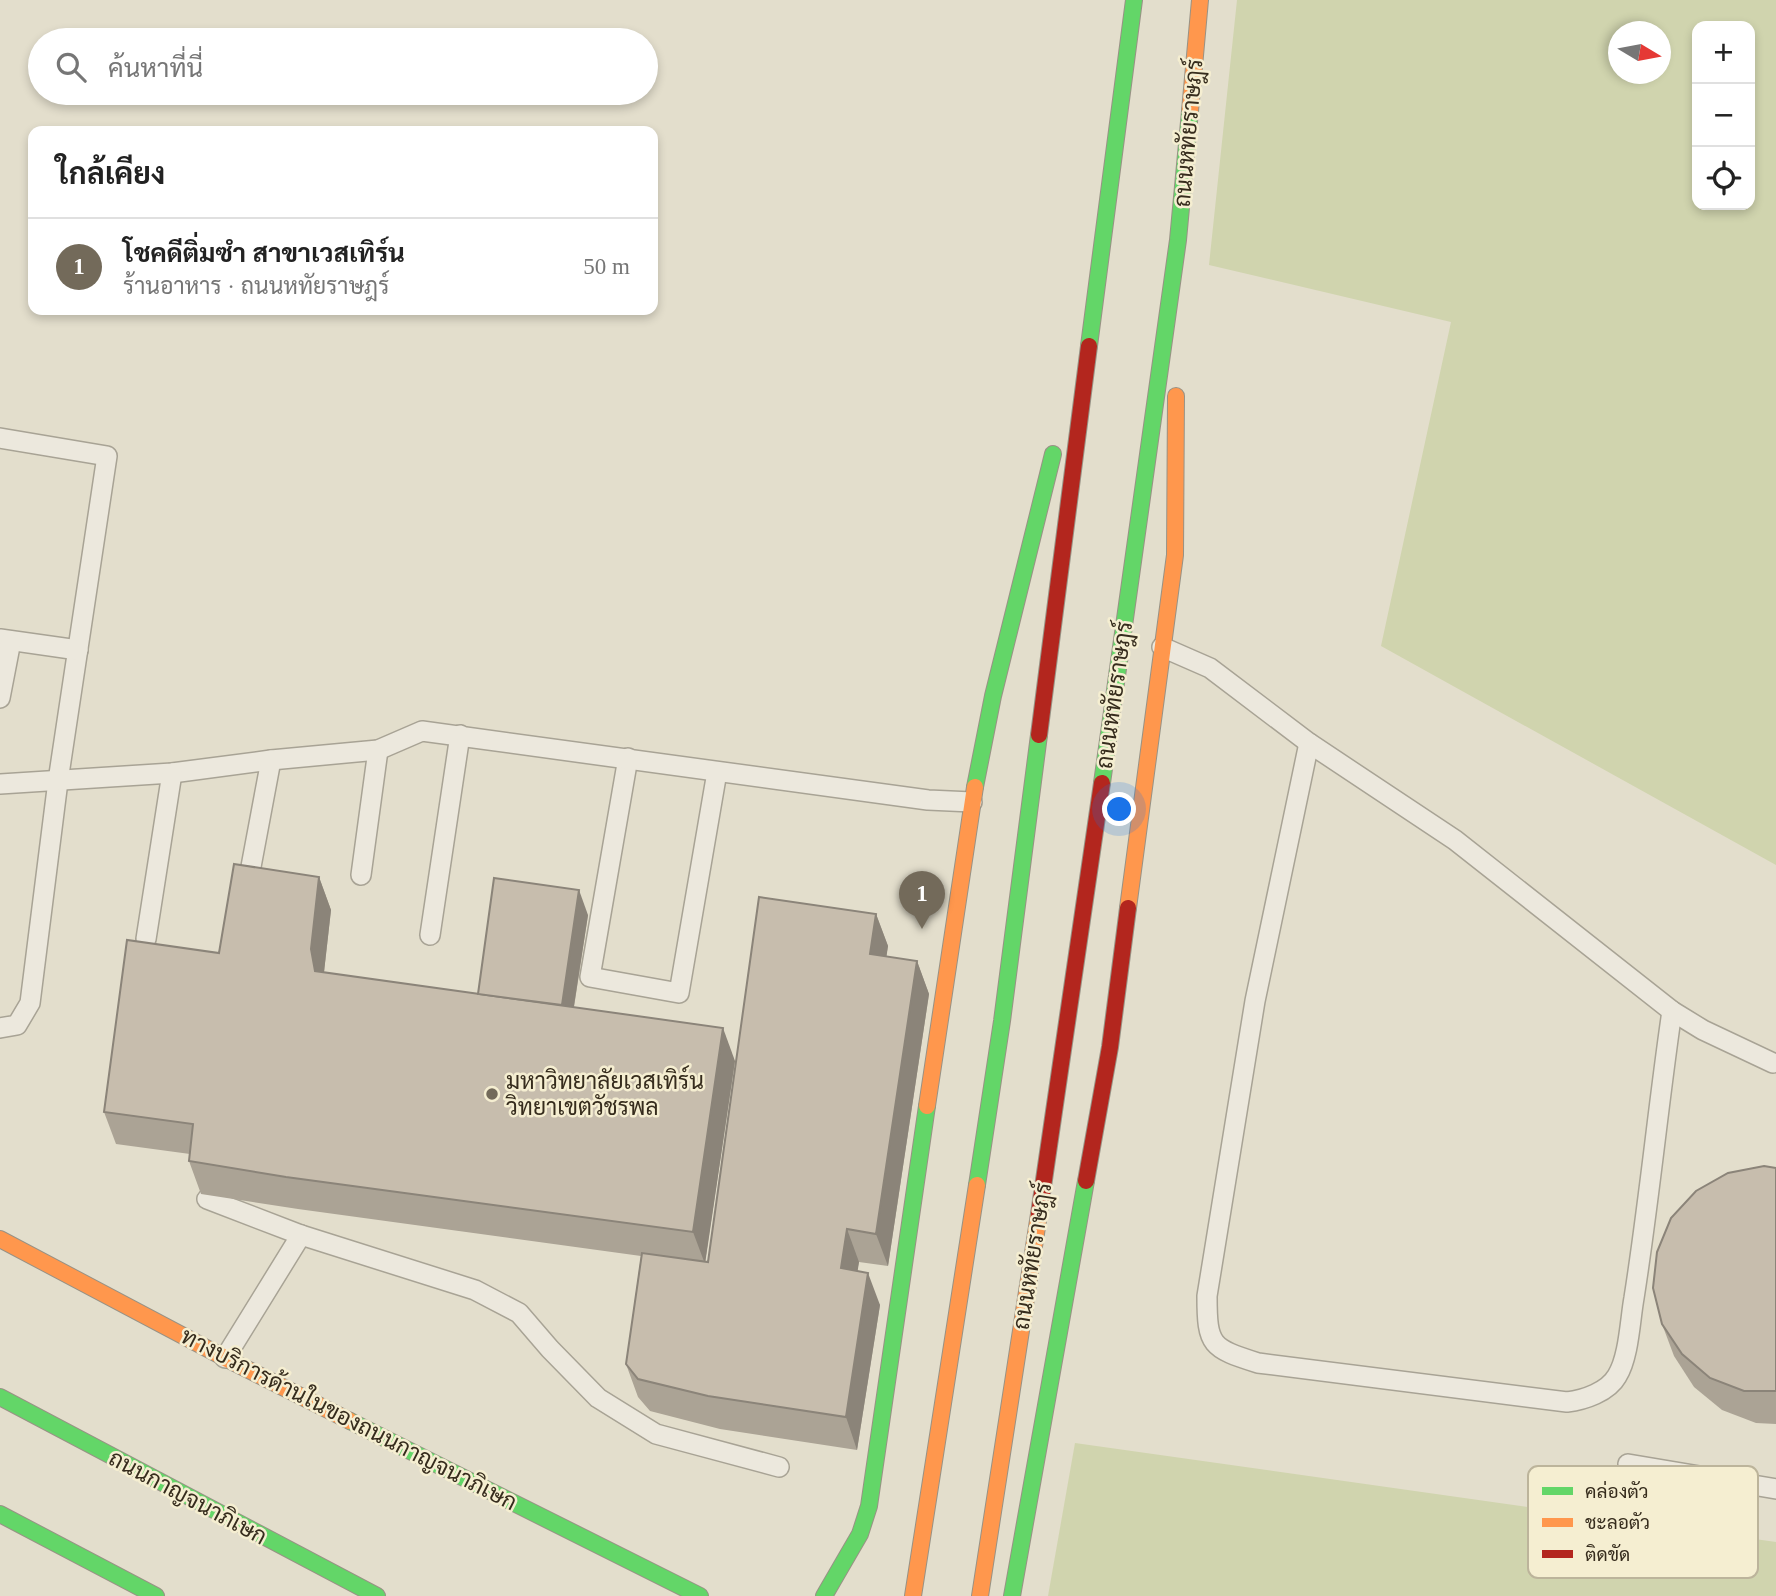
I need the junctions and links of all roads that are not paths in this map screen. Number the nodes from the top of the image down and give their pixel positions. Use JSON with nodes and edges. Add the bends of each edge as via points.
{"nodes":[{"id":1,"x":1135,"y":0,"type":"edge"},
{"id":2,"x":1200,"y":0,"type":"edge"},
{"id":3,"x":1105,"y":224,"type":"junction"},
{"id":4,"x":1178,"y":240,"type":"junction"},
{"id":5,"x":1066,"y":398,"type":"dead end"},
{"id":6,"x":0,"y":438,"type":"edge"},
{"id":7,"x":1057,"y":438,"type":"dead end"},
{"id":8,"x":5,"y":640,"type":"edge"},
{"id":9,"x":1162,"y":647,"type":"junction"},
{"id":10,"x":78,"y":650,"type":"junction"},
{"id":11,"x":0,"y":698,"type":"edge"},
{"id":12,"x":460,"y":736,"type":"junction"},
{"id":13,"x":1309,"y":743,"type":"junction"},
{"id":14,"x":378,"y":750,"type":"junction"},
{"id":15,"x":628,"y":758,"type":"junction"},
{"id":16,"x":271,"y":760,"type":"junction"},
{"id":17,"x":717,"y":772,"type":"junction"},
{"id":18,"x":172,"y":773,"type":"junction"},
{"id":19,"x":58,"y":780,"type":"junction"},
{"id":20,"x":0,"y":784,"type":"edge"},
{"id":21,"x":972,"y":802,"type":"junction"},
{"id":22,"x":250,"y":872,"type":"edge"},
{"id":23,"x":361,"y":875,"type":"dead end"},
{"id":24,"x":430,"y":935,"type":"dead end"},
{"id":25,"x":146,"y":939,"type":"dead end"},
{"id":26,"x":1672,"y":1011,"type":"junction"},
{"id":27,"x":0,"y":1028,"type":"edge"},
{"id":28,"x":1773,"y":1063,"type":"dead end"},
{"id":29,"x":207,"y":1199,"type":"dead end"},
{"id":30,"x":301,"y":1235,"type":"junction"},
{"id":31,"x":0,"y":1239,"type":"edge"},
{"id":32,"x":225,"y":1358,"type":"junction"},
{"id":33,"x":0,"y":1397,"type":"edge"},
{"id":34,"x":1628,"y":1464,"type":"dead end"},
{"id":35,"x":779,"y":1466,"type":"dead end"},
{"id":36,"x":1640,"y":1466,"type":"edge"},
{"id":37,"x":1758,"y":1486,"type":"edge"},
{"id":38,"x":1776,"y":1489,"type":"edge"},
{"id":39,"x":0,"y":1514,"type":"edge"},
{"id":40,"x":156,"y":1596,"type":"edge"},
{"id":41,"x":377,"y":1596,"type":"edge"},
{"id":42,"x":700,"y":1596,"type":"edge"},
{"id":43,"x":824,"y":1596,"type":"edge"},
{"id":44,"x":914,"y":1596,"type":"edge"},
{"id":45,"x":980,"y":1596,"type":"edge"},
{"id":46,"x":1012,"y":1596,"type":"edge"}],
"edges":[{"from":1,"to":3,"type":"main road"},
{"from":2,"to":4,"type":"main road","name":"ถนนหทัยราษฎร์"},
{"from":3,"to":5,"type":"main road"},
{"from":3,"to":44,"type":"main road","via":[[1002,1021]]},
{"from":4,"to":9,"type":"main road","via":[[1175,555]]},
{"from":4,"to":45,"type":"main road","name":"ถนนหทัยราษฎร์","via":[[1067,1031]]},
{"from":6,"to":10,"type":"lane","via":[[107,456]]},
{"from":7,"to":21,"type":"main road","via":[[993,696]]},
{"from":8,"to":10,"type":"lane"},
{"from":8,"to":11,"type":"lane"},
{"from":9,"to":13,"type":"lane","via":[[1210,668]]},
{"from":9,"to":46,"type":"main road","via":[[1110,1047]]},
{"from":10,"to":19,"type":"lane"},
{"from":12,"to":14,"type":"lane","via":[[422,732]]},
{"from":12,"to":15,"type":"lane"},
{"from":12,"to":24,"type":"lane"},
{"from":13,"to":26,"type":"lane","via":[[1455,840]]},
{"from":13,"to":26,"type":"lane","via":[[1255,1001],[1208,1296],[1207,1325],[1219,1349],[1258,1363],[1566,1402],[1604,1390],[1616,1379],[1626,1344]]},
{"from":14,"to":16,"type":"lane"},
{"from":14,"to":23,"type":"lane"},
{"from":15,"to":17,"type":"lane"},
{"from":15,"to":17,"type":"lane","via":[[590,977],[679,993]]},
{"from":16,"to":18,"type":"lane"},
{"from":16,"to":22,"type":"lane"},
{"from":17,"to":21,"type":"lane"},
{"from":18,"to":19,"type":"lane"},
{"from":18,"to":25,"type":"lane"},
{"from":19,"to":20,"type":"lane"},
{"from":19,"to":27,"type":"lane","via":[[30,1003],[17,1025]]},
{"from":21,"to":43,"type":"main road","via":[[869,1506],[860,1534]]},
{"from":26,"to":28,"type":"lane"},
{"from":29,"to":30,"type":"lane"},
{"from":30,"to":32,"type":"lane"},
{"from":30,"to":35,"type":"lane","via":[[475,1290],[519,1313],[598,1398],[656,1434]]},
{"from":31,"to":32,"type":"main road","name":"ทางบริการด้านในของถนนกาญจนาภิเษก"},
{"from":32,"to":42,"type":"main road","name":"ทางบริการด้านในของถนนกาญจนาภิเษก"},
{"from":33,"to":41,"type":"main road","name":"ถนนกาญจนาภิเษก"},
{"from":34,"to":36,"type":"lane"},
{"from":37,"to":38,"type":"lane"},
{"from":39,"to":40,"type":"main road"}]}
